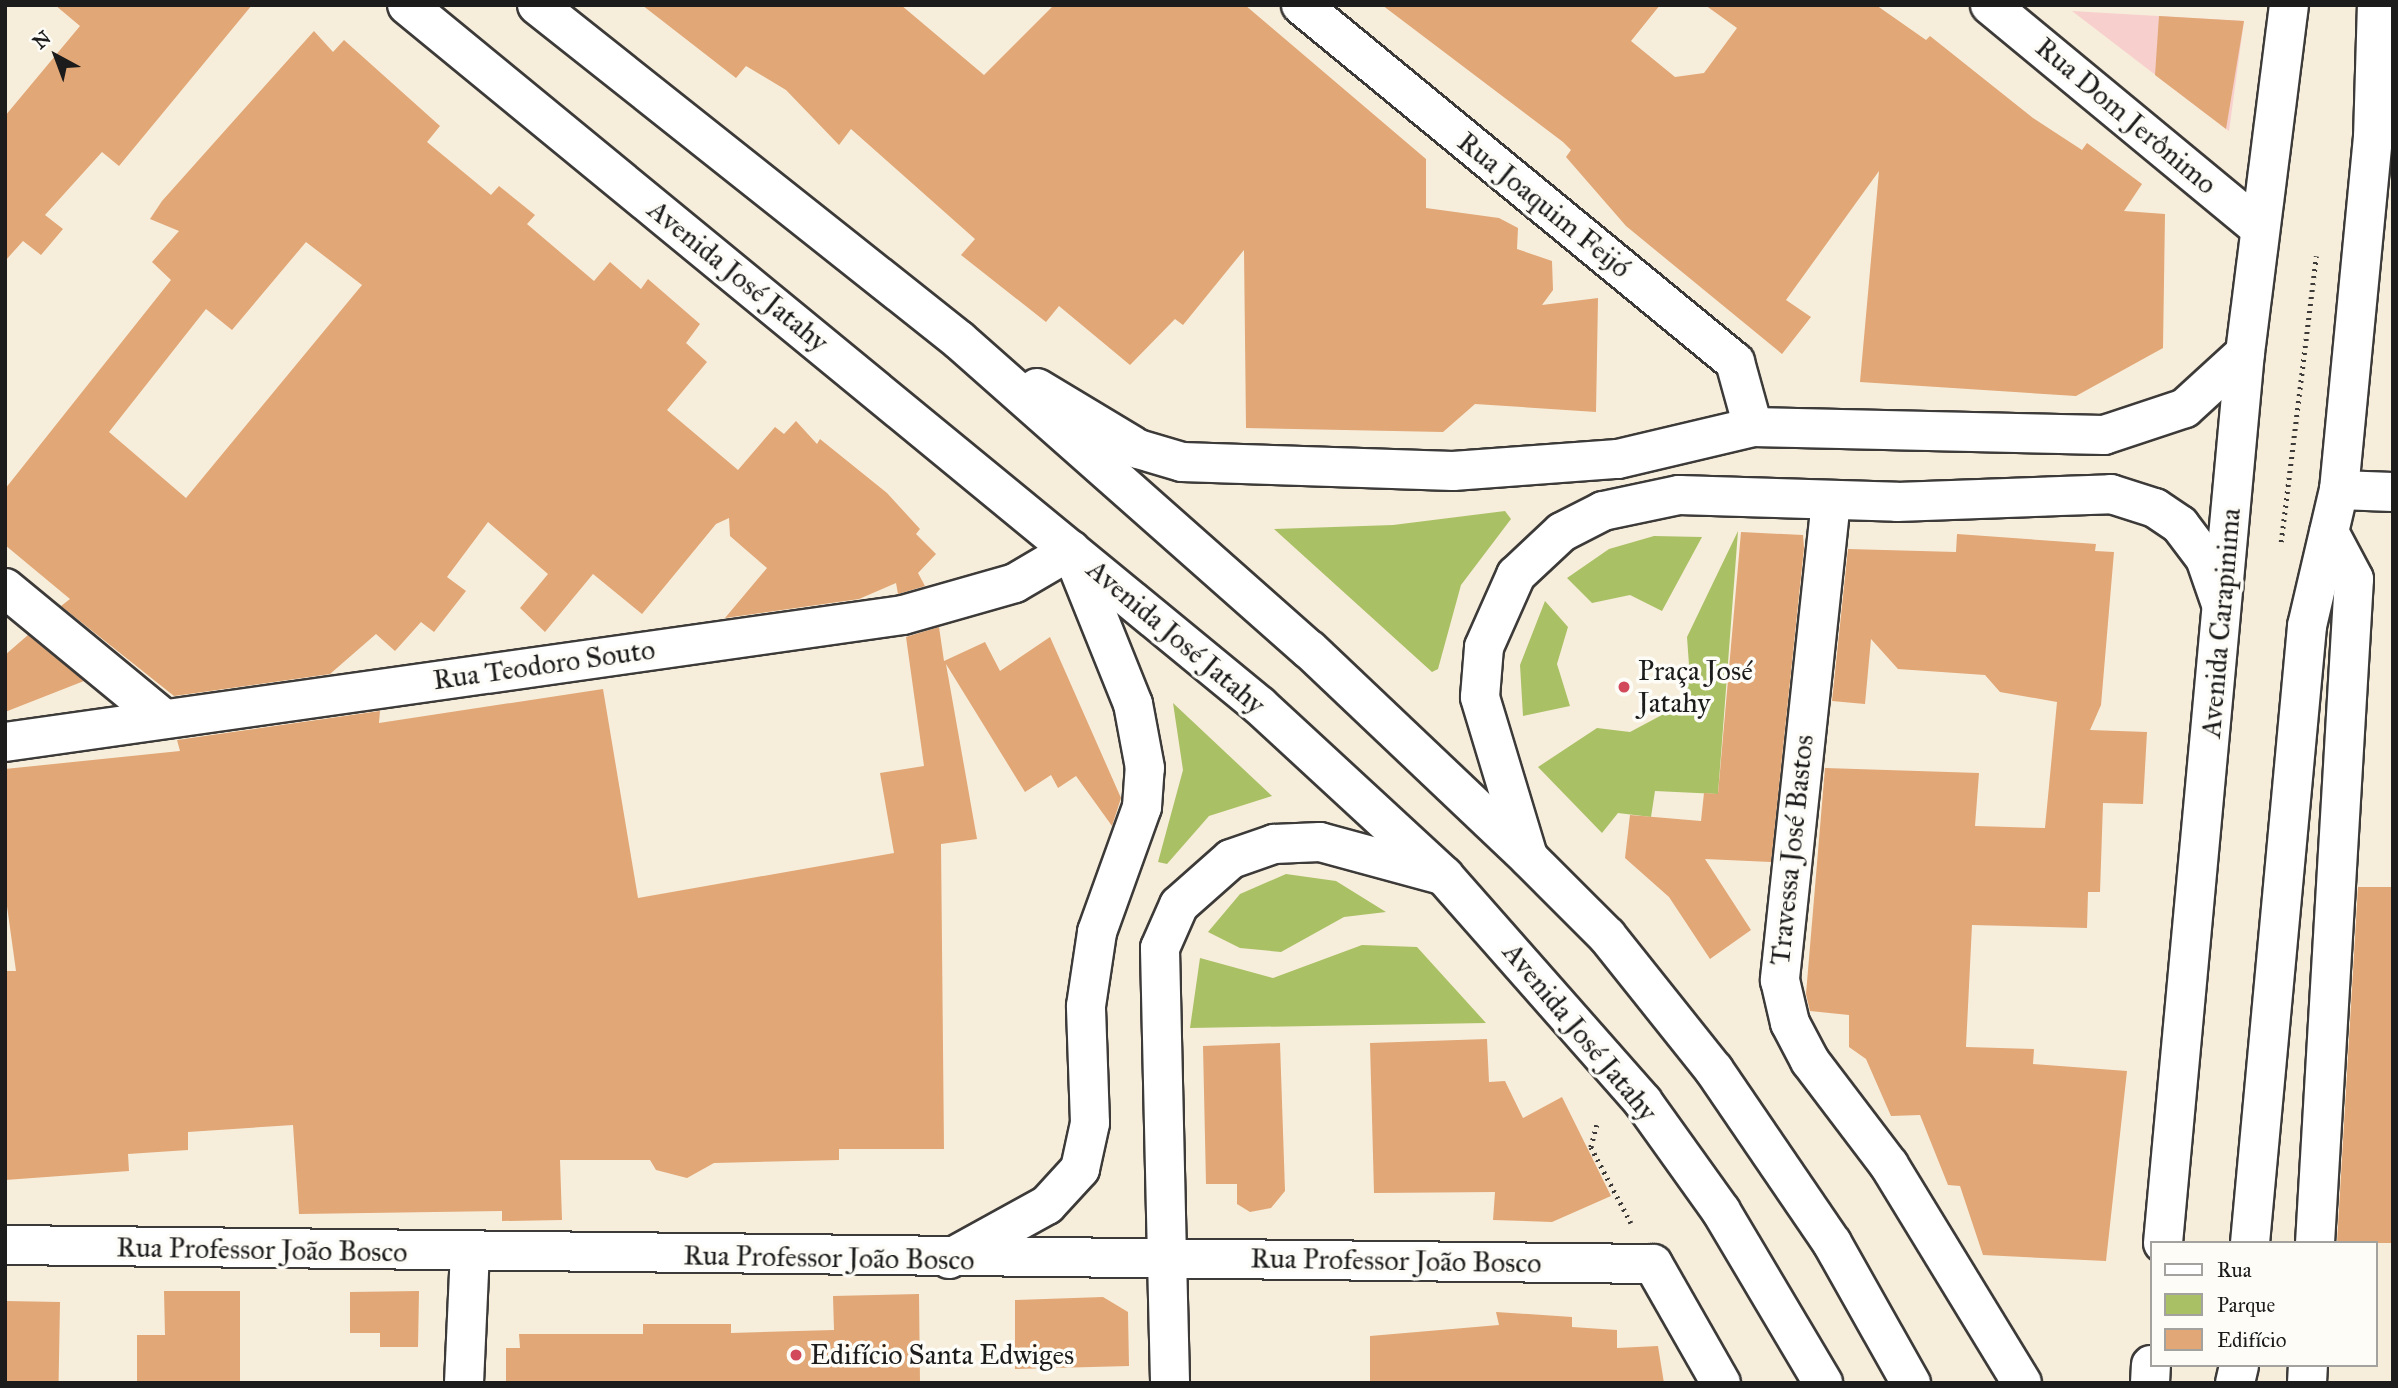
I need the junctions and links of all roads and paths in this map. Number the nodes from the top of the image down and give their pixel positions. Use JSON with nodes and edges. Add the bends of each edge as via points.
{"nodes":[{"id":1,"x":407,"y":5,"type":"edge"},
{"id":2,"x":537,"y":5,"type":"edge"},
{"id":3,"x":1301,"y":5,"type":"edge"},
{"id":4,"x":1990,"y":5,"type":"edge"},
{"id":5,"x":2289,"y":5,"type":"edge"},
{"id":6,"x":2377,"y":5,"type":"edge"},
{"id":7,"x":2260,"y":229,"type":"junction"},
{"id":8,"x":2318,"y":242,"type":"dead end"},
{"id":9,"x":959,"y":340,"type":"junction"},
{"id":10,"x":2245,"y":353,"type":"junction"},
{"id":11,"x":1754,"y":426,"type":"junction"},
{"id":12,"x":2339,"y":490,"type":"junction"},
{"id":13,"x":2393,"y":492,"type":"edge"},
{"id":14,"x":1831,"y":501,"type":"junction"},
{"id":15,"x":2329,"y":532,"type":"junction"},
{"id":16,"x":1071,"y":550,"type":"junction"},
{"id":17,"x":2279,"y":558,"type":"dead end"},
{"id":18,"x":5,"y":588,"type":"edge"},
{"id":19,"x":2223,"y":610,"type":"junction"},
{"id":20,"x":164,"y":719,"type":"junction"},
{"id":21,"x":5,"y":742,"type":"edge"},
{"id":22,"x":1529,"y":858,"type":"junction"},
{"id":23,"x":1444,"y":876,"type":"junction"},
{"id":24,"x":1597,"y":1125,"type":"dead end"},
{"id":25,"x":2163,"y":1241,"type":"edge"},
{"id":26,"x":2250,"y":1241,"type":"edge"},
{"id":27,"x":2315,"y":1241,"type":"edge"},
{"id":28,"x":5,"y":1245,"type":"edge"},
{"id":29,"x":470,"y":1253,"type":"junction"},
{"id":30,"x":1167,"y":1258,"type":"junction"},
{"id":31,"x":949,"y":1259,"type":"junction"},
{"id":32,"x":1653,"y":1264,"type":"junction"},
{"id":33,"x":464,"y":1383,"type":"edge"},
{"id":34,"x":1170,"y":1383,"type":"edge"},
{"id":35,"x":1721,"y":1383,"type":"edge"},
{"id":36,"x":1823,"y":1383,"type":"edge"},
{"id":37,"x":1911,"y":1383,"type":"edge"},
{"id":38,"x":2022,"y":1383,"type":"edge"}],
"edges":[{"from":1,"to":16,"type":"main road","name":"Avenida José Jatahy"},
{"from":2,"to":9,"type":"main road"},
{"from":3,"to":11,"type":"main road","name":"Rua Joaquim Feijó","via":[[1735,362]]},
{"from":4,"to":7,"type":"main road","name":"Rua Dom Jerônimo"},
{"from":5,"to":7,"type":"main road","name":"Avenida Carapinima"},
{"from":6,"to":12,"type":"main road","via":[[2373,138]]},
{"from":7,"to":10,"type":"main road","name":"Avenida Carapinima"},
{"from":8,"to":17,"type":"path","name":"Avenida Carapinima"},
{"from":9,"to":11,"type":"main road","via":[[1138,449],[1182,462],[1453,471],[1618,459]]},
{"from":9,"to":22,"type":"main road","via":[[1310,650]]},
{"from":10,"to":11,"type":"main road","via":[[2185,408],[2104,435]]},
{"from":10,"to":19,"type":"main road","name":"Avenida Carapinima"},
{"from":12,"to":13,"type":"main road"},
{"from":12,"to":15,"type":"main road"},
{"from":14,"to":19,"type":"main road","via":[[2111,494],[2155,508],[2180,525],[2204,558]]},
{"from":14,"to":22,"type":"main road","via":[[1643,500],[1562,532],[1516,575],[1485,647],[1480,697]]},
{"from":14,"to":38,"type":"main road","name":"Travessa José Bastos","via":[[1780,980],[1790,1023],[1810,1061],[1889,1165]]},
{"from":15,"to":26,"type":"main road","via":[[2307,626]]},
{"from":15,"to":27,"type":"main road","via":[[2354,579]]},
{"from":16,"to":20,"type":"main road","name":"Rua Teodoro Souto","via":[[1014,583],[903,615]]},
{"from":16,"to":23,"type":"main road","name":"Avenida José Jatahy","via":[[1260,706]]},
{"from":16,"to":31,"type":"main road","via":[[1133,704],[1145,768],[1142,807],[1097,932],[1086,1006],[1090,1124],[1080,1169],[1046,1205]]},
{"from":18,"to":20,"type":"main road"},
{"from":19,"to":25,"type":"main road","name":"Avenida Carapinima"},
{"from":20,"to":21,"type":"main road","name":"Rua Teodoro Souto"},
{"from":22,"to":37,"type":"main road","via":[[1607,936],[1776,1155]]},
{"from":23,"to":30,"type":"main road","via":[[1320,842],[1273,844],[1231,859],[1179,905],[1160,948]]},
{"from":23,"to":36,"type":"main road","name":"Avenida José Jatahy","via":[[1643,1102],[1721,1211]]},
{"from":24,"to":32,"type":"path","via":[[1591,1147]]},
{"from":28,"to":29,"type":"main road","name":"Rua Professor João Bosco"},
{"from":29,"to":31,"type":"main road","name":"Rua Professor João Bosco"},
{"from":29,"to":33,"type":"main road"},
{"from":30,"to":31,"type":"main road","name":"Rua Professor João Bosco"},
{"from":30,"to":32,"type":"main road","name":"Rua Professor João Bosco"},
{"from":30,"to":34,"type":"main road"},
{"from":32,"to":35,"type":"main road"}]}
